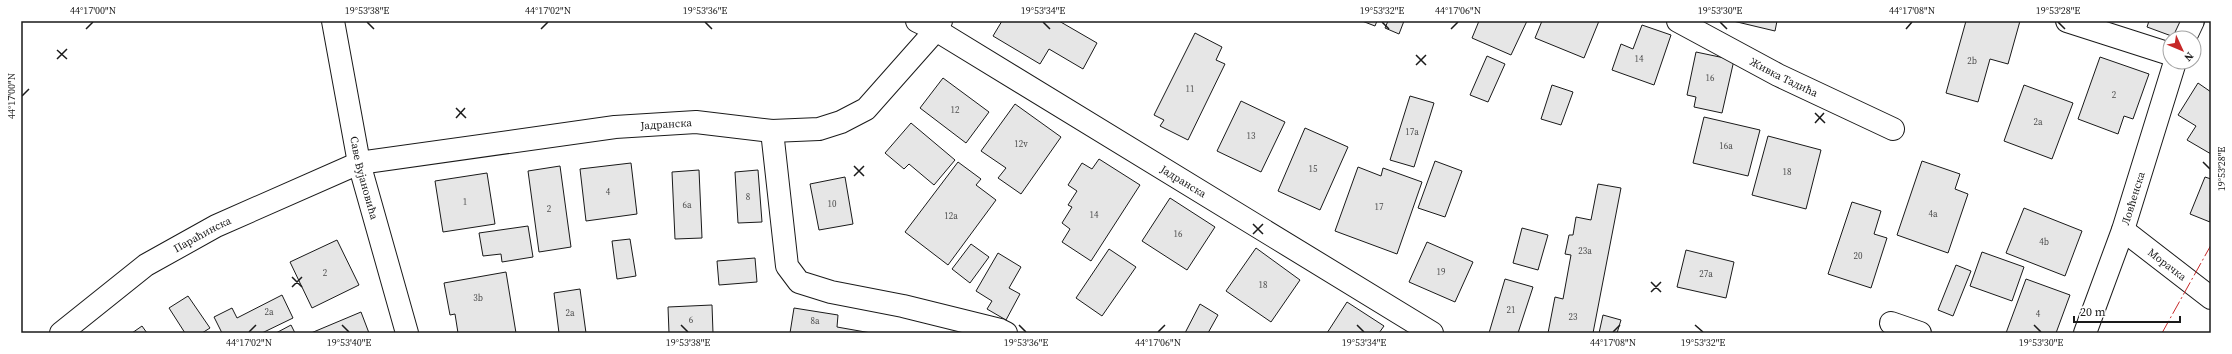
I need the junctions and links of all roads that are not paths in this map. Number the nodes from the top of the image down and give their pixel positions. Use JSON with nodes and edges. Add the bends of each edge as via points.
{"nodes":[{"id":1,"x":333,"y":21,"type":"edge"},
{"id":2,"x":1678,"y":21,"type":"edge"},
{"id":3,"x":2067,"y":21,"type":"edge"},
{"id":4,"x":931,"y":24,"type":"edge"},
{"id":5,"x":2162,"y":51,"type":"edge"},
{"id":6,"x":2172,"y":70,"type":"edge"},
{"id":7,"x":1892,"y":130,"type":"dead end"},
{"id":8,"x":772,"y":131,"type":"junction"},
{"id":9,"x":359,"y":162,"type":"junction"},
{"id":10,"x":2122,"y":230,"type":"junction"},
{"id":11,"x":2211,"y":298,"type":"edge"},
{"id":12,"x":1891,"y":323,"type":"dead end"},
{"id":13,"x":61,"y":333,"type":"edge"},
{"id":14,"x":407,"y":333,"type":"edge"},
{"id":15,"x":1006,"y":333,"type":"edge"},
{"id":16,"x":1432,"y":333,"type":"edge"},
{"id":17,"x":1920,"y":333,"type":"edge"},
{"id":18,"x":2085,"y":333,"type":"edge"}],
"edges":[{"from":1,"to":9,"type":"street","name":"Саве Вујановића"},
{"from":2,"to":7,"type":"street","name":"Живка Тадића"},
{"from":3,"to":5,"type":"street"},
{"from":4,"to":8,"type":"street","name":"Јадранска","via":[[866,109],[842,122],[819,129]]},
{"from":4,"to":16,"type":"street","name":"Јадранска"},
{"from":6,"to":10,"type":"street","name":"Ловћенска"},
{"from":8,"to":9,"type":"street","name":"Јадранска","via":[[696,122],[615,127]]},
{"from":8,"to":15,"type":"street","via":[[787,266],[799,282],[831,292],[903,306]]},
{"from":9,"to":13,"type":"street","name":"Параћинска","via":[[216,226],[146,265]]},
{"from":9,"to":14,"type":"street","name":"Саве Вујановића"},
{"from":10,"to":11,"type":"street","name":"Морачка"},
{"from":10,"to":18,"type":"street","name":"Ловћенска"},
{"from":12,"to":17,"type":"street"}]}
